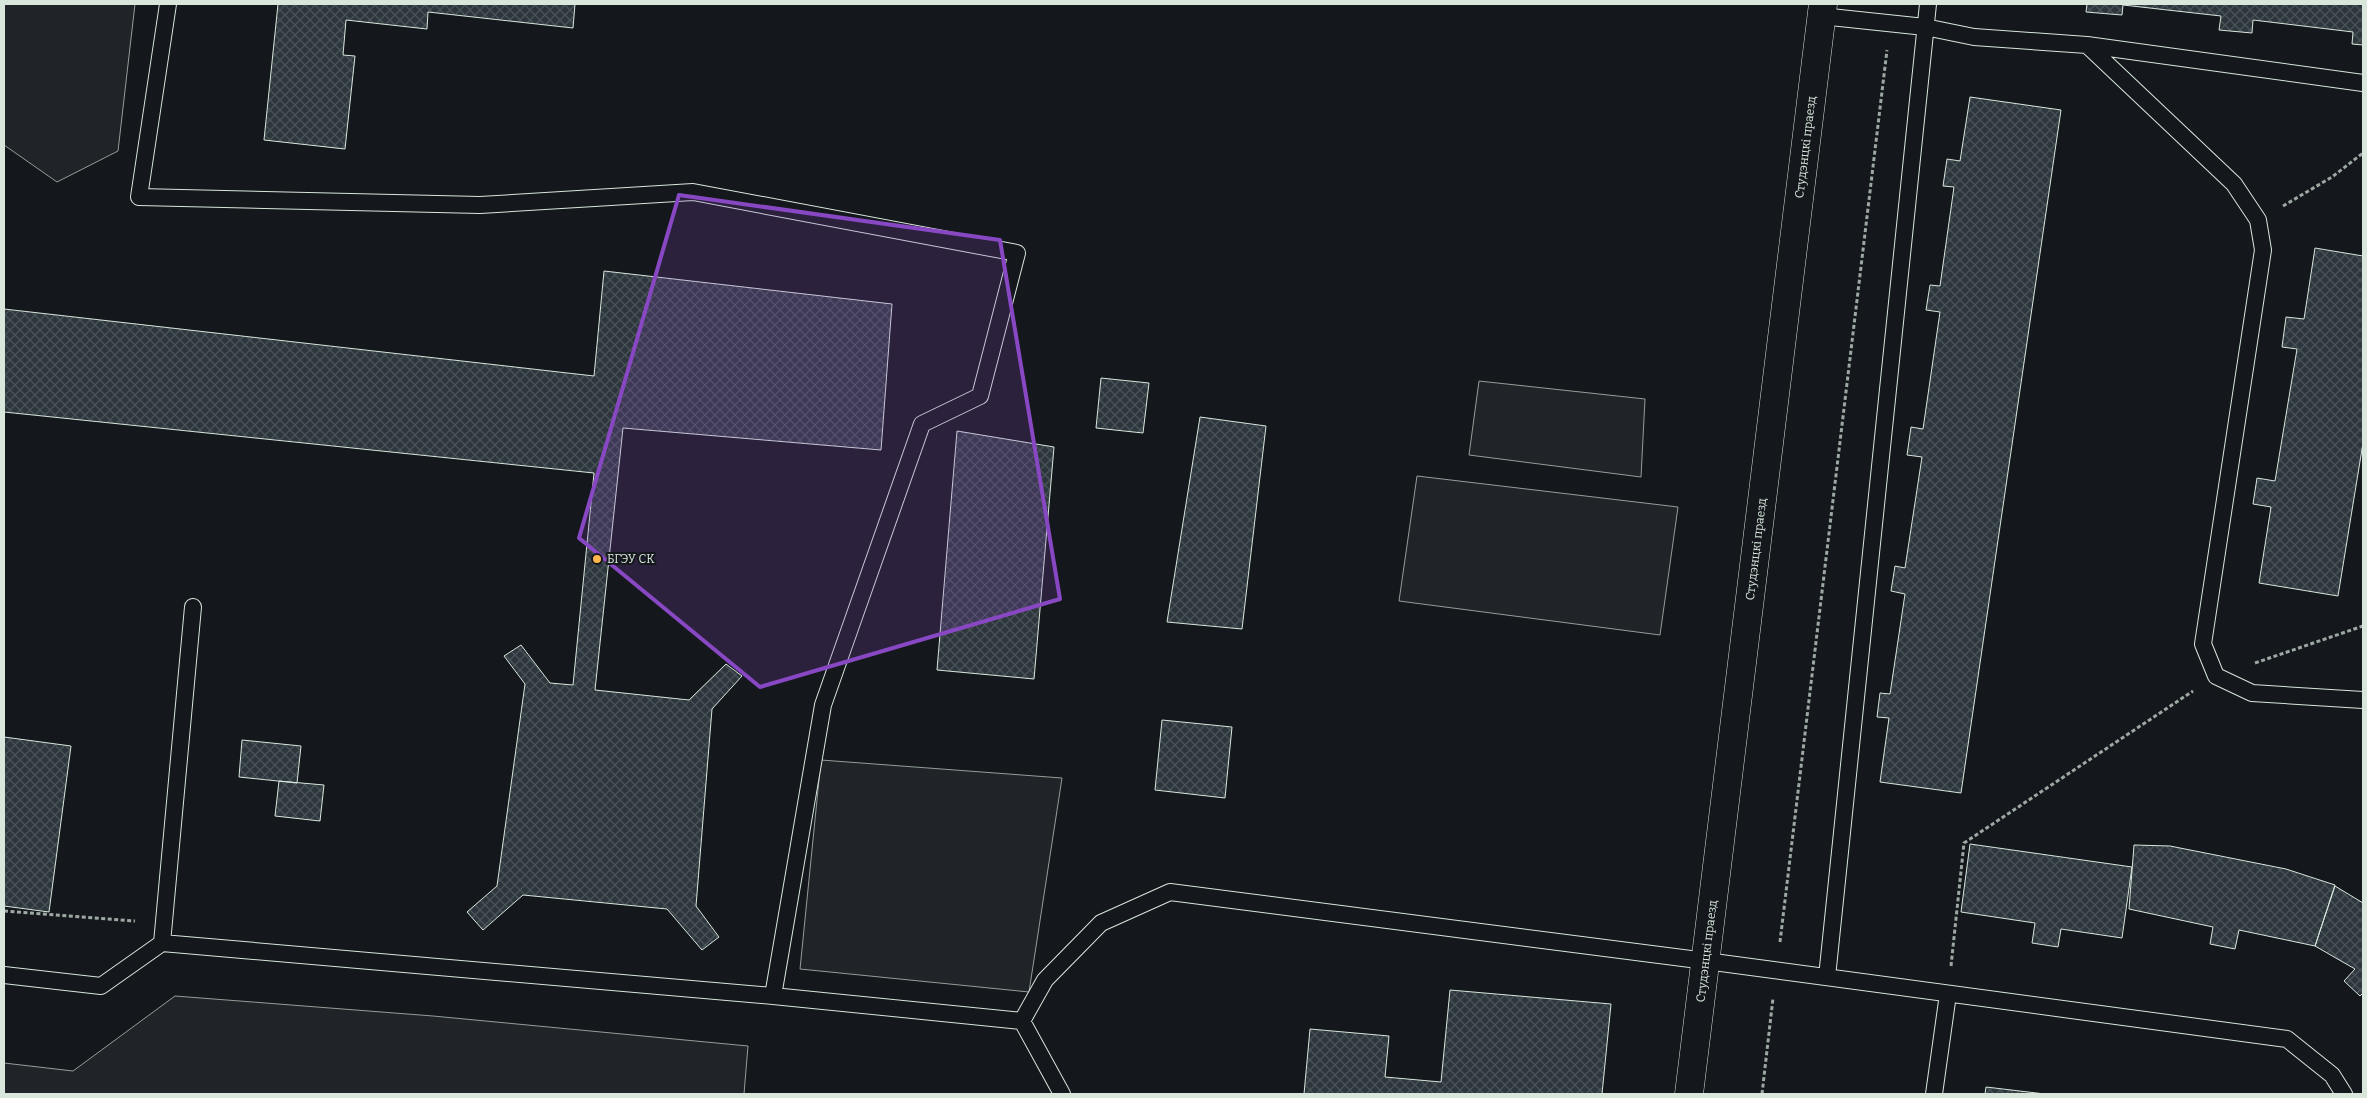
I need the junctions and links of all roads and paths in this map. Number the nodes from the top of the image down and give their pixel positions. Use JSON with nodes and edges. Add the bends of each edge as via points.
{"nodes":[{"id":1,"x":168,"y":4,"type":"edge"},
{"id":2,"x":1928,"y":4,"type":"edge"},
{"id":3,"x":1822,"y":10,"type":"edge"},
{"id":4,"x":1890,"y":23,"type":"junction"},
{"id":5,"x":1924,"y":27,"type":"junction"},
{"id":6,"x":2086,"y":45,"type":"junction"},
{"id":7,"x":2363,"y":83,"type":"edge"},
{"id":8,"x":2363,"y":153,"type":"edge"},
{"id":9,"x":2258,"y":220,"type":"junction"},
{"id":10,"x":193,"y":607,"type":"dead end"},
{"id":11,"x":2363,"y":626,"type":"edge"},
{"id":12,"x":2216,"y":676,"type":"junction"},
{"id":13,"x":2363,"y":700,"type":"edge"},
{"id":14,"x":4,"y":911,"type":"edge"},
{"id":15,"x":164,"y":923,"type":"junction"},
{"id":16,"x":162,"y":943,"type":"junction"},
{"id":17,"x":1706,"y":960,"type":"junction"},
{"id":18,"x":1777,"y":970,"type":"junction"},
{"id":19,"x":4,"y":975,"type":"edge"},
{"id":20,"x":1827,"y":977,"type":"junction"},
{"id":21,"x":1948,"y":994,"type":"junction"},
{"id":22,"x":773,"y":996,"type":"junction"},
{"id":23,"x":1022,"y":1020,"type":"junction"},
{"id":24,"x":1062,"y":1094,"type":"edge"},
{"id":25,"x":1689,"y":1094,"type":"edge"},
{"id":26,"x":1762,"y":1094,"type":"edge"},
{"id":27,"x":1934,"y":1094,"type":"edge"},
{"id":28,"x":2344,"y":1094,"type":"edge"}],
"edges":[{"from":1,"to":22,"type":"lane","via":[[139,197],[480,205],[693,192],[1017,253],[980,396],[922,424],[823,705]]},
{"from":2,"to":5,"type":"lane"},
{"from":3,"to":4,"type":"lane"},
{"from":3,"to":17,"type":"street","name":"Студэнцкі праезд"},
{"from":4,"to":5,"type":"lane"},
{"from":4,"to":18,"type":"path"},
{"from":5,"to":6,"type":"lane","via":[[1974,37]]},
{"from":5,"to":20,"type":"lane"},
{"from":6,"to":7,"type":"lane"},
{"from":6,"to":9,"type":"lane","via":[[2234,184]]},
{"from":8,"to":9,"type":"path","via":[[2332,177]]},
{"from":9,"to":12,"type":"lane","via":[[2263,250],[2204,644]]},
{"from":10,"to":15,"type":"lane"},
{"from":11,"to":12,"type":"path"},
{"from":12,"to":13,"type":"lane","via":[[2252,693]]},
{"from":12,"to":21,"type":"path","via":[[1964,843]]},
{"from":14,"to":15,"type":"path"},
{"from":15,"to":16,"type":"lane"},
{"from":16,"to":19,"type":"lane","via":[[101,986]]},
{"from":16,"to":22,"type":"lane"},
{"from":17,"to":18,"type":"lane"},
{"from":17,"to":23,"type":"lane","via":[[1170,892],[1101,923],[1045,980]]},
{"from":17,"to":25,"type":"street","name":"Студэнцкі праезд"},
{"from":18,"to":20,"type":"lane"},
{"from":18,"to":26,"type":"path"},
{"from":20,"to":21,"type":"lane"},
{"from":21,"to":27,"type":"lane"},
{"from":21,"to":28,"type":"lane","via":[[2287,1039],[2332,1075]]},
{"from":22,"to":23,"type":"lane"},
{"from":23,"to":24,"type":"lane"}]}
